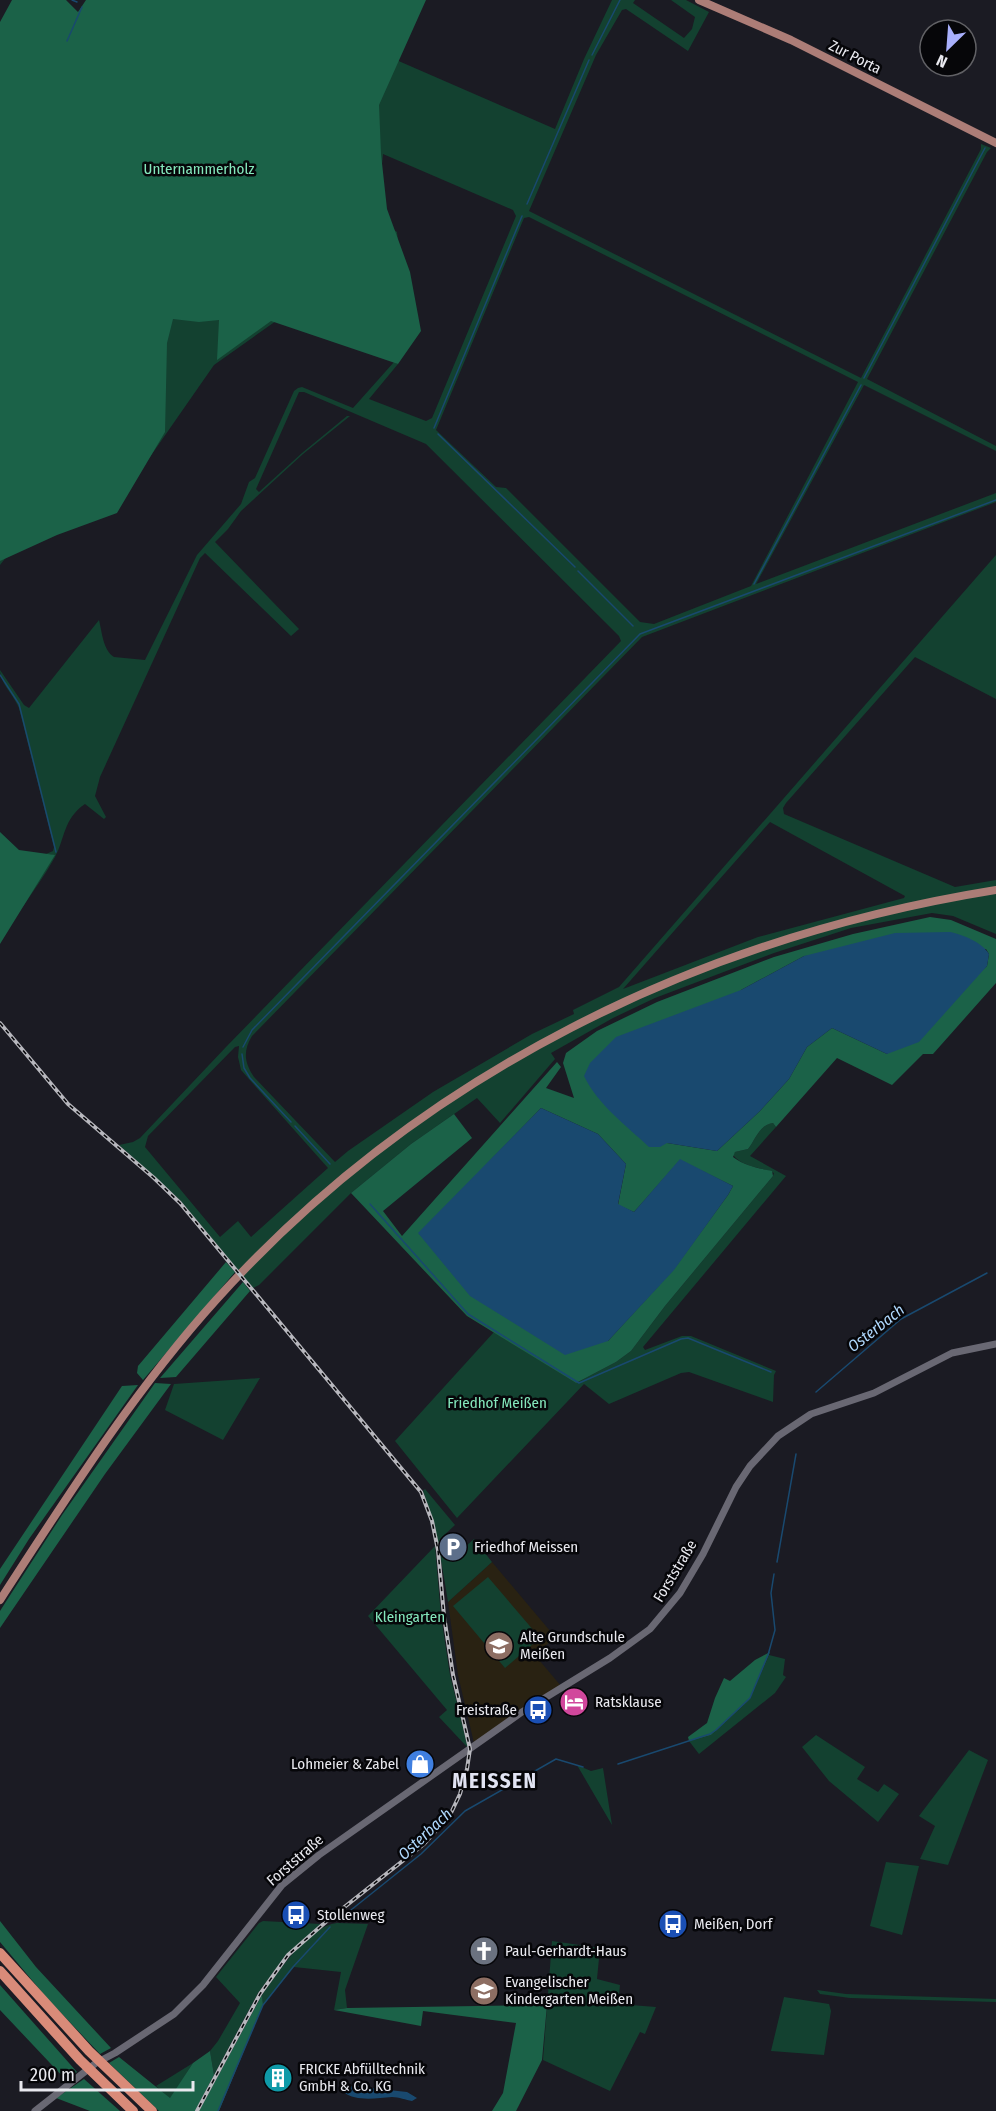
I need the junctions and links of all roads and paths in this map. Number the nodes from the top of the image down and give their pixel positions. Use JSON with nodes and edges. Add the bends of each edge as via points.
{"nodes":[{"id":1,"x":699,"y":0,"type":"edge"},
{"id":2,"x":996,"y":143,"type":"edge"},
{"id":3,"x":996,"y":891,"type":"edge"},
{"id":4,"x":996,"y":1344,"type":"edge"},
{"id":5,"x":0,"y":1600,"type":"edge"},
{"id":6,"x":0,"y":1953,"type":"edge"},
{"id":7,"x":0,"y":1973,"type":"edge"},
{"id":8,"x":85,"y":2055,"type":"junction"},
{"id":9,"x":34,"y":2111,"type":"edge"},
{"id":10,"x":133,"y":2111,"type":"edge"},
{"id":11,"x":152,"y":2111,"type":"edge"}],
"edges":[{"from":1,"to":2,"type":"main road","name":"Zur Porta","via":[[791,40]]},
{"from":3,"to":5,"type":"main road","via":[[895,909],[701,968],[551,1038],[472,1085],[384,1147],[342,1180],[233,1282],[178,1345],[101,1446]]},
{"from":4,"to":9,"type":"street","name":"Forststraße","via":[[952,1353],[874,1393],[830,1406],[791,1425],[750,1466],[680,1593],[650,1629],[363,1822],[282,1885],[203,1985],[174,2014],[96,2063]]},
{"from":6,"to":8,"type":"highway"},
{"from":7,"to":8,"type":"highway"},
{"from":8,"to":10,"type":"highway","via":[[100,2080]]},
{"from":8,"to":11,"type":"highway"}]}
